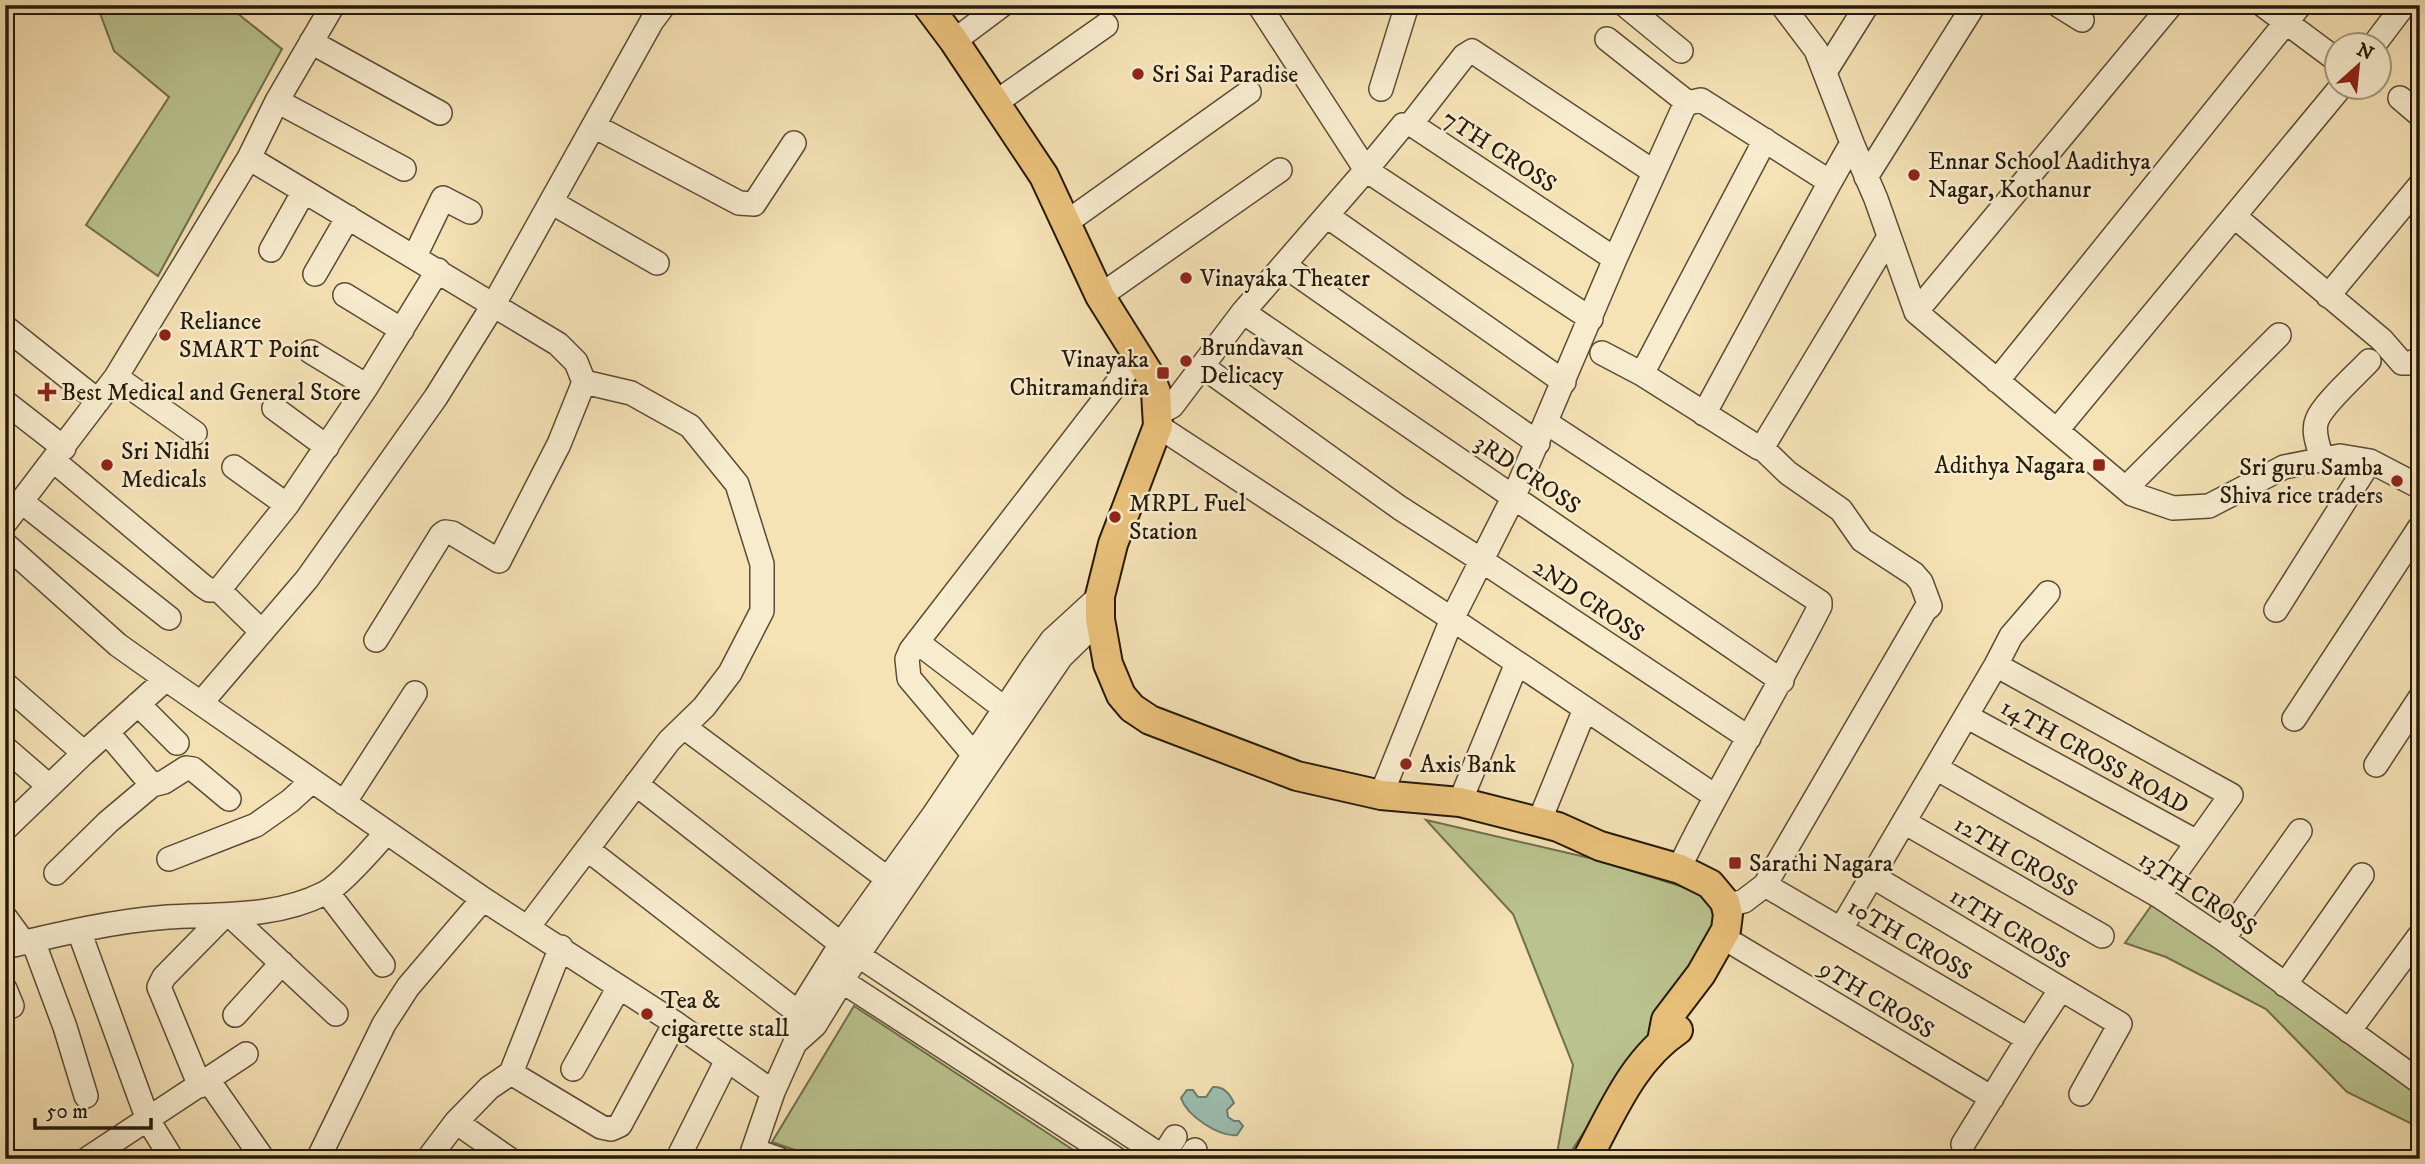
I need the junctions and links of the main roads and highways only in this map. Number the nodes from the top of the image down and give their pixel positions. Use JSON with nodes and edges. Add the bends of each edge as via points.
{"nodes":[{"id":1,"x":927,"y":5,"type":"edge"},
{"id":2,"x":1549,"y":825,"type":"junction"},
{"id":3,"x":1745,"y":897,"type":"junction"},
{"id":4,"x":1662,"y":1041,"type":"junction"},
{"id":5,"x":1587,"y":1159,"type":"edge"}],
"edges":[{"from":1,"to":2,"type":"main road","via":[[1044,176],[1100,296],[1156,392],[1159,419],[1113,544],[1100,608],[1108,664],[1121,695],[1150,720],[1297,776],[1381,795],[1460,802]]},
{"from":2,"to":3,"type":"main road","via":[[1600,846],[1680,869]]},
{"from":2,"to":3,"type":"main road","via":[[1604,831],[1685,856],[1712,867]]},
{"from":3,"to":4,"type":"main road","via":[[1728,914],[1726,930],[1666,1020]]},
{"from":3,"to":4,"type":"main road","via":[[1743,932],[1736,945],[1679,1030]]},
{"from":4,"to":5,"type":"main road","via":[[1632,1077]]}]}
